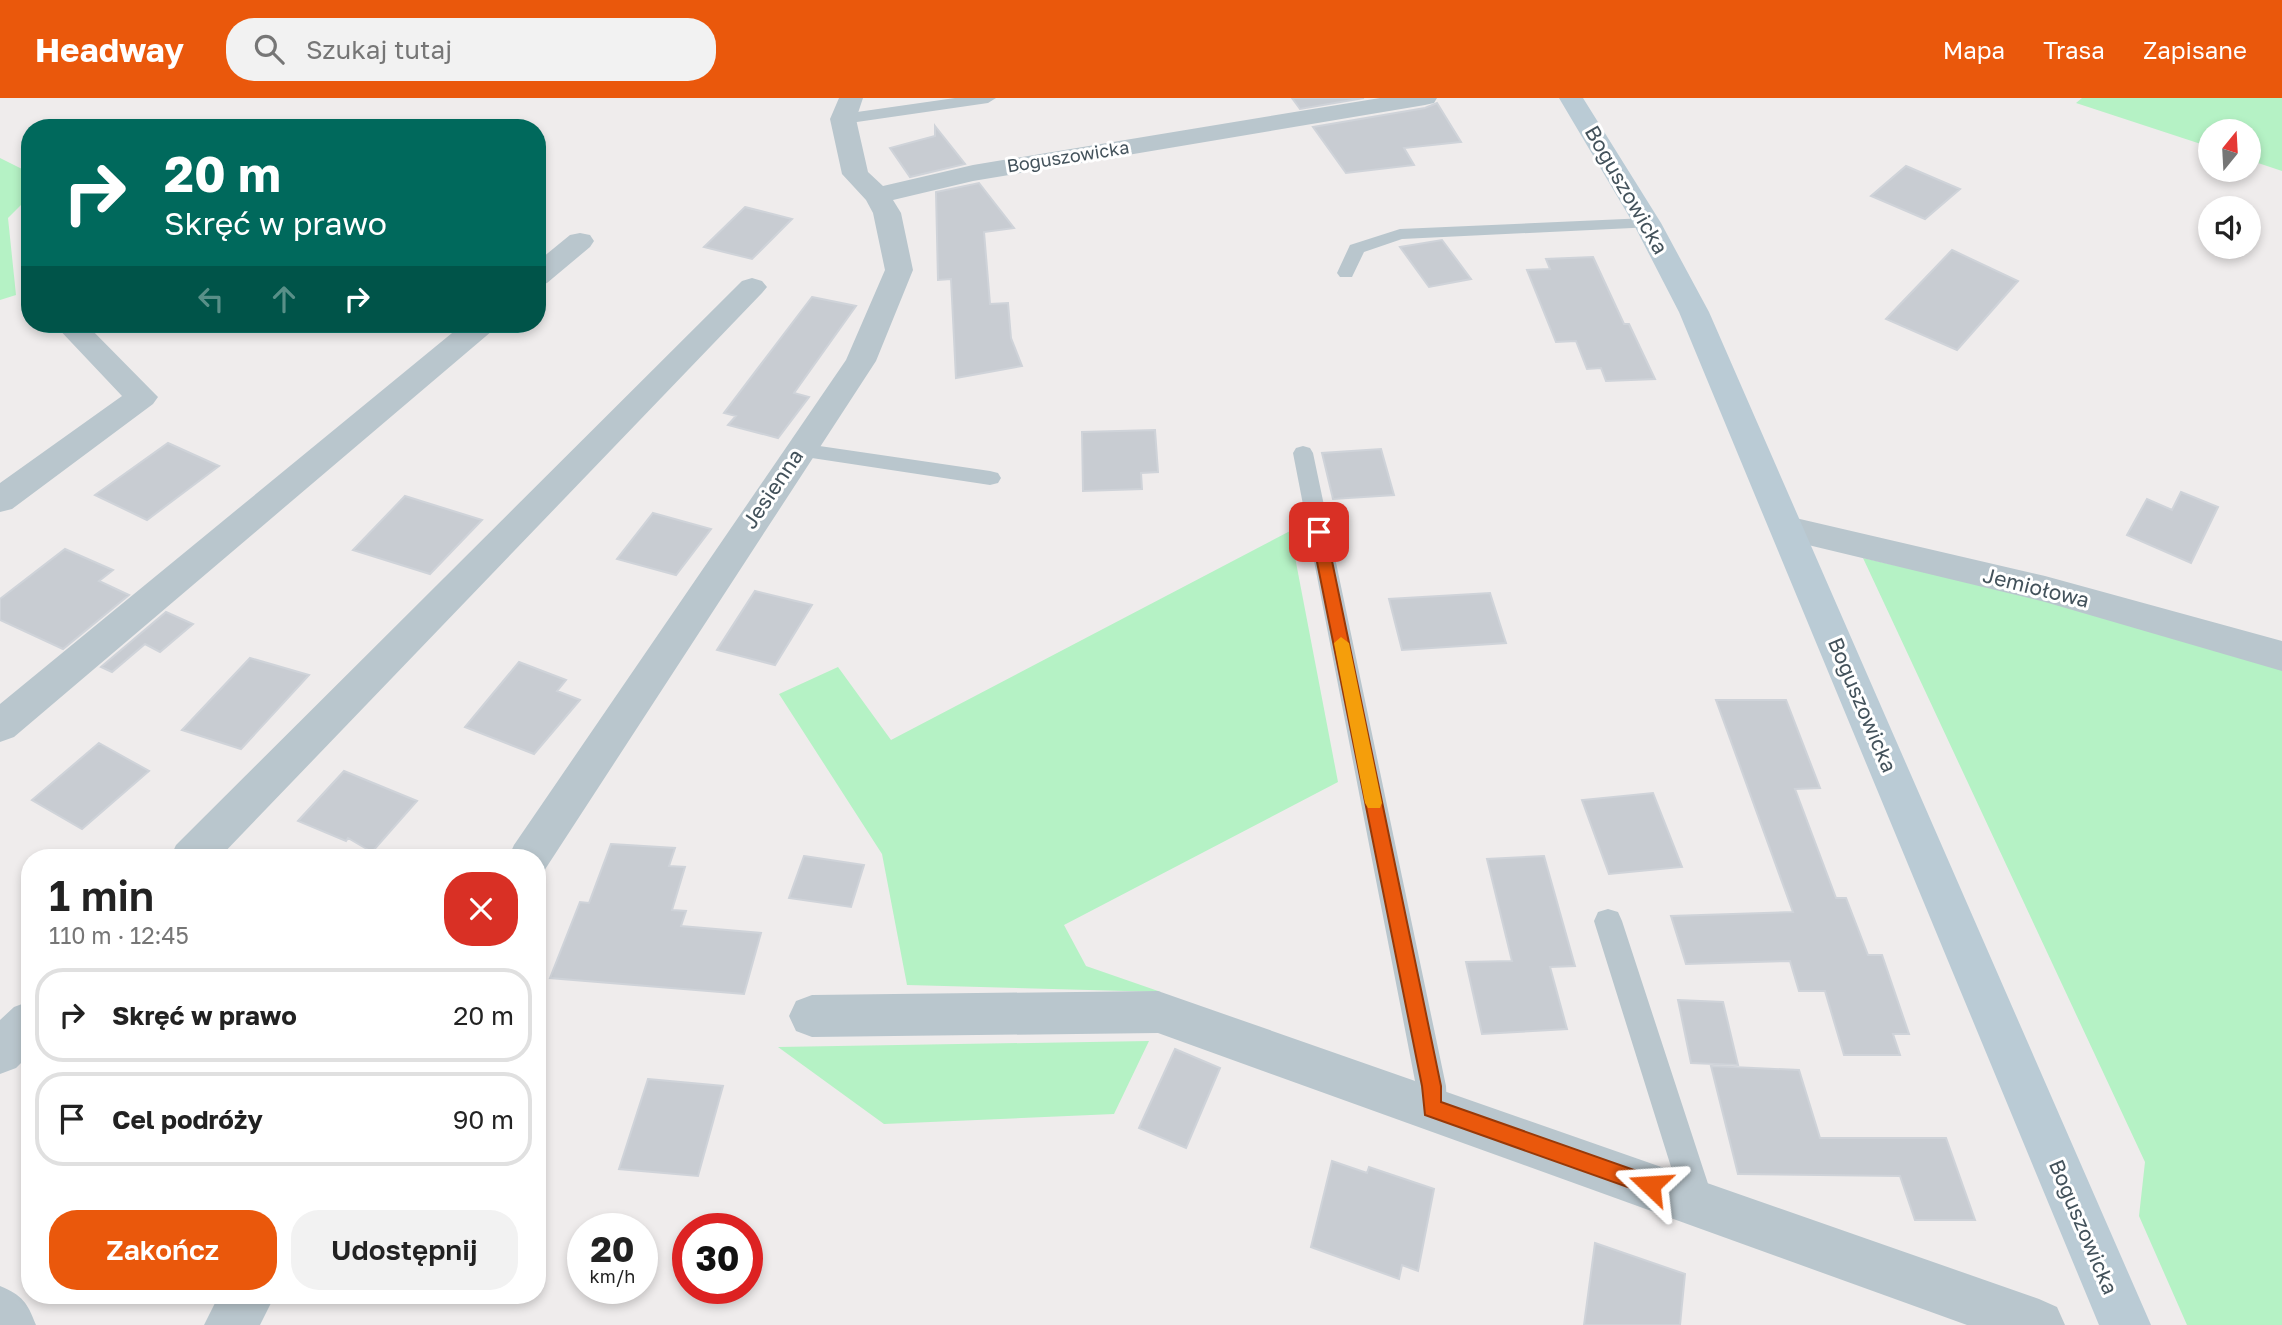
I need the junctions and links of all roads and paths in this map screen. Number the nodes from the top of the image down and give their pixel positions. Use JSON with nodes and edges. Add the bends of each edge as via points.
{"nodes":[{"id":1,"x":988,"y":98,"type":"edge"},
{"id":2,"x":1425,"y":98,"type":"edge"},
{"id":3,"x":1571,"y":98,"type":"edge"},
{"id":4,"x":847,"y":109,"type":"edge"},
{"id":5,"x":877,"y":196,"type":"junction"},
{"id":6,"x":1647,"y":223,"type":"junction"},
{"id":7,"x":580,"y":241,"type":"dead end"},
{"id":8,"x":546,"y":269,"type":"edge"},
{"id":9,"x":1346,"y":273,"type":"dead end"},
{"id":10,"x":752,"y":287,"type":"dead end"},
{"id":11,"x":78,"y":333,"type":"edge"},
{"id":12,"x":470,"y":333,"type":"edge"},
{"id":13,"x":799,"y":450,"type":"junction"},
{"id":14,"x":1303,"y":453,"type":"dead end"},
{"id":15,"x":990,"y":478,"type":"dead end"},
{"id":16,"x":0,"y":500,"type":"edge"},
{"id":17,"x":1787,"y":528,"type":"junction"},
{"id":18,"x":2282,"y":656,"type":"edge"},
{"id":19,"x":0,"y":726,"type":"edge"},
{"id":20,"x":200,"y":849,"type":"edge"},
{"id":21,"x":535,"y":849,"type":"edge"},
{"id":22,"x":1608,"y":921,"type":"dead end"},
{"id":23,"x":812,"y":1016,"type":"dead end"},
{"id":24,"x":21,"y":1031,"type":"edge"},
{"id":25,"x":0,"y":1052,"type":"edge"},
{"id":26,"x":1432,"y":1108,"type":"junction"},
{"id":27,"x":1698,"y":1202,"type":"junction"},
{"id":28,"x":244,"y":1304,"type":"edge"},
{"id":29,"x":0,"y":1312,"type":"edge"},
{"id":30,"x":10,"y":1325,"type":"edge"},
{"id":31,"x":230,"y":1325,"type":"edge"},
{"id":32,"x":2039,"y":1325,"type":"edge"},
{"id":33,"x":2125,"y":1325,"type":"edge"}],
"edges":[{"from":1,"to":4,"type":"lane"},
{"from":2,"to":5,"type":"street","name":"Boguszowicka","via":[[974,173]]},
{"from":3,"to":6,"type":"street","name":"Boguszowicka"},
{"from":4,"to":5,"type":"street","name":"Jesienna","via":[[855,174]]},
{"from":5,"to":13,"type":"street","name":"Jesienna","via":[[887,212],[900,270],[861,361]]},
{"from":6,"to":9,"type":"lane","via":[[1400,234],[1356,249]]},
{"from":6,"to":17,"type":"street","name":"Boguszowicka","via":[[1694,312]]},
{"from":7,"to":8,"type":"street"},
{"from":10,"to":20,"type":"street"},
{"from":11,"to":16,"type":"street","via":[[142,397]]},
{"from":12,"to":19,"type":"street"},
{"from":13,"to":15,"type":"lane"},
{"from":13,"to":21,"type":"street","name":"Jesienna"},
{"from":14,"to":26,"type":"lane"},
{"from":17,"to":18,"type":"street","name":"Jemiołowa","via":[[2045,589]]},
{"from":17,"to":33,"type":"street","name":"Boguszowicka"},
{"from":22,"to":27,"type":"lane"},
{"from":23,"to":26,"type":"street","via":[[1158,1012]]},
{"from":24,"to":25,"type":"street"},
{"from":26,"to":27,"type":"street"},
{"from":27,"to":32,"type":"street"},
{"from":28,"to":31,"type":"street"},
{"from":29,"to":30,"type":"street"}]}
